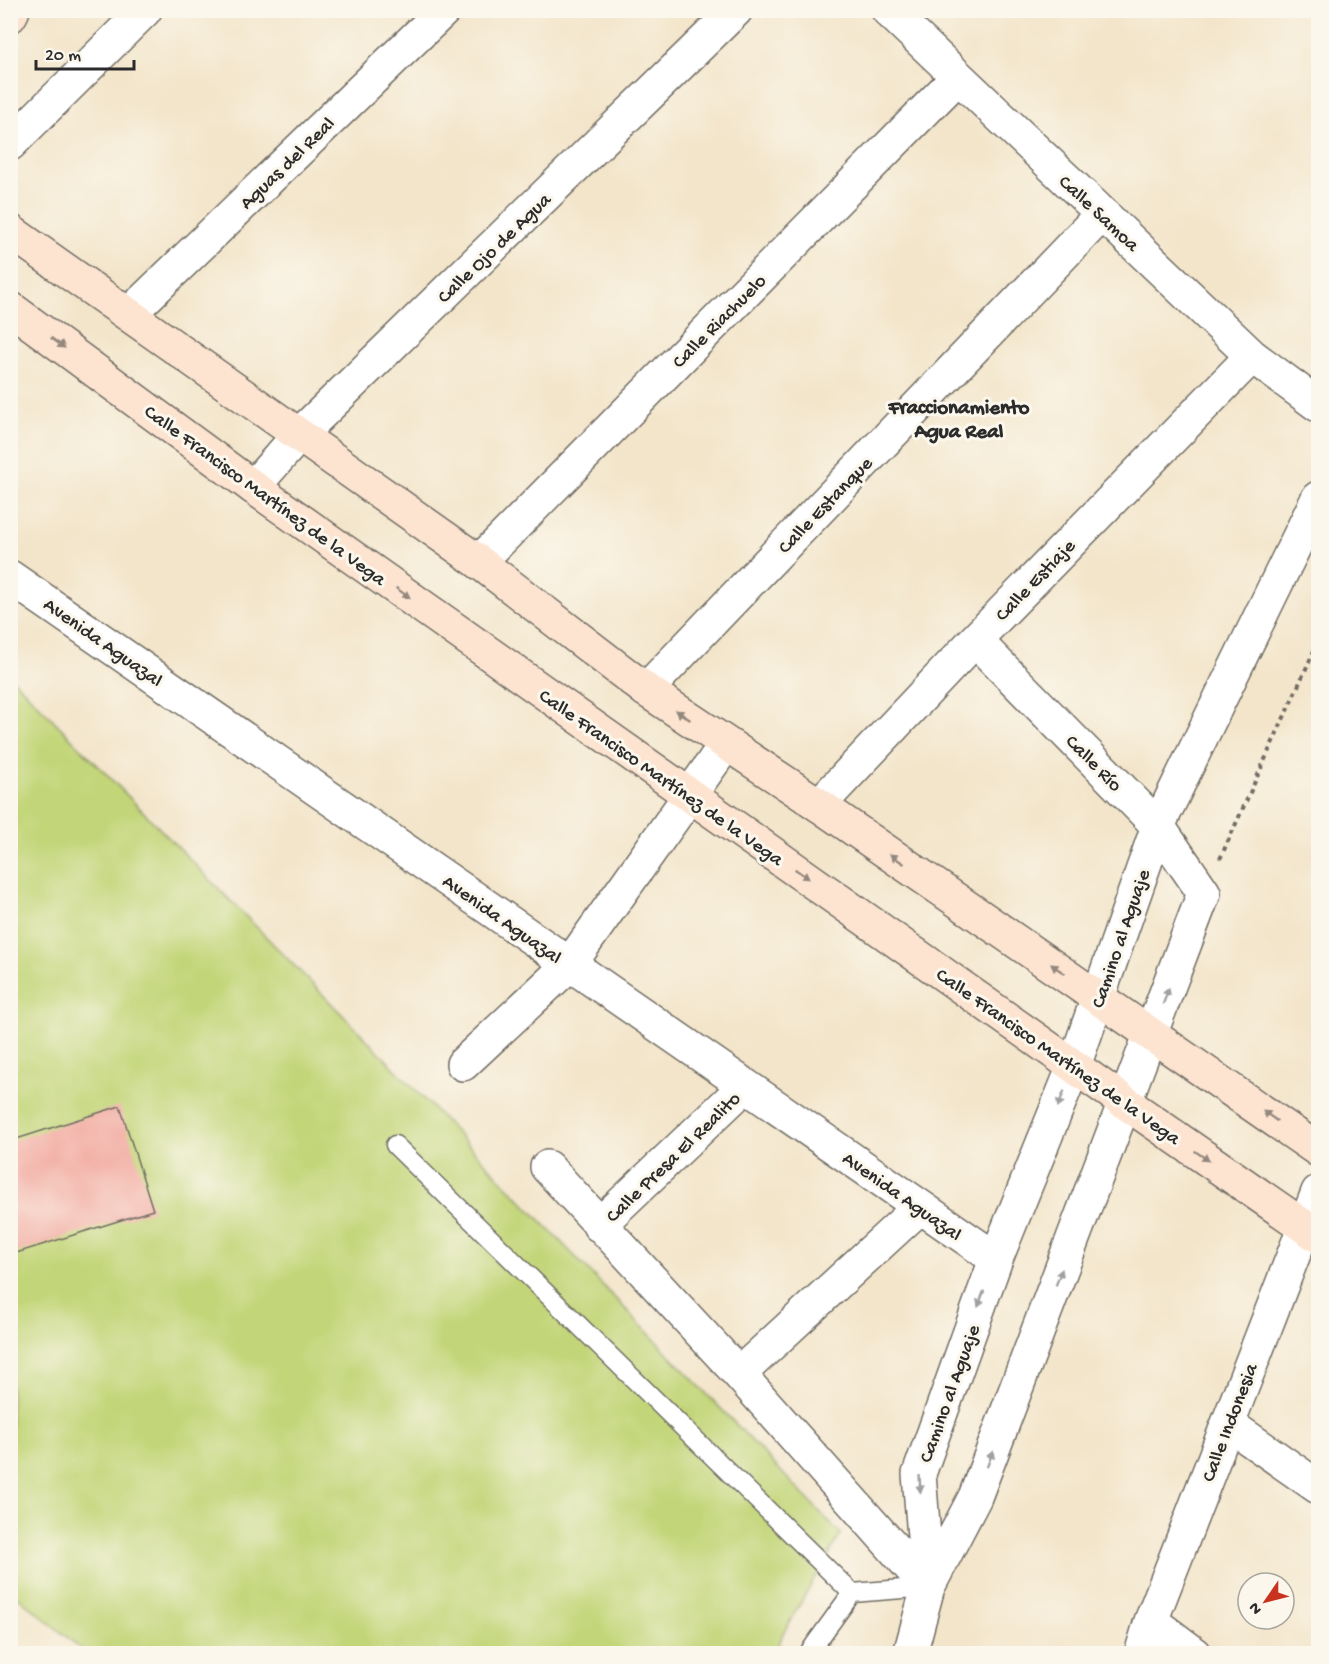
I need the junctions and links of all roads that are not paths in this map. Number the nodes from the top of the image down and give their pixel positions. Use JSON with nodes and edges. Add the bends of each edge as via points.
{"nodes":[{"id":1,"x":13,"y":10,"type":"edge"},
{"id":2,"x":145,"y":10,"type":"edge"},
{"id":3,"x":444,"y":10,"type":"edge"},
{"id":4,"x":736,"y":10,"type":"edge"},
{"id":5,"x":888,"y":10,"type":"edge"},
{"id":6,"x":10,"y":16,"type":"edge"},
{"id":7,"x":957,"y":78,"type":"junction"},
{"id":8,"x":10,"y":144,"type":"edge"},
{"id":9,"x":1102,"y":214,"type":"junction"},
{"id":10,"x":10,"y":231,"type":"edge"},
{"id":11,"x":10,"y":308,"type":"edge"},
{"id":12,"x":129,"y":314,"type":"junction"},
{"id":13,"x":1252,"y":356,"type":"junction"},
{"id":14,"x":1318,"y":405,"type":"edge"},
{"id":15,"x":299,"y":435,"type":"junction"},
{"id":16,"x":253,"y":487,"type":"junction"},
{"id":17,"x":1318,"y":498,"type":"edge"},
{"id":18,"x":479,"y":562,"type":"junction"},
{"id":19,"x":10,"y":577,"type":"edge"},
{"id":20,"x":975,"y":640,"type":"junction"},
{"id":21,"x":646,"y":690,"type":"junction"},
{"id":22,"x":726,"y":744,"type":"junction"},
{"id":23,"x":689,"y":795,"type":"junction"},
{"id":24,"x":819,"y":805,"type":"junction"},
{"id":25,"x":1158,"y":826,"type":"junction"},
{"id":26,"x":570,"y":964,"type":"junction"},
{"id":27,"x":1098,"y":997,"type":"junction"},
{"id":28,"x":1152,"y":1034,"type":"junction"},
{"id":29,"x":463,"y":1064,"type":"dead end"},
{"id":30,"x":1074,"y":1066,"type":"junction"},
{"id":31,"x":745,"y":1086,"type":"junction"},
{"id":32,"x":1126,"y":1103,"type":"junction"},
{"id":33,"x":395,"y":1145,"type":"dead end"},
{"id":34,"x":1318,"y":1150,"type":"edge"},
{"id":35,"x":547,"y":1167,"type":"dead end"},
{"id":36,"x":1318,"y":1192,"type":"edge"},
{"id":37,"x":921,"y":1207,"type":"junction"},
{"id":38,"x":599,"y":1225,"type":"junction"},
{"id":39,"x":1312,"y":1231,"type":"edge"},
{"id":40,"x":996,"y":1259,"type":"junction"},
{"id":41,"x":739,"y":1374,"type":"junction"},
{"id":42,"x":1228,"y":1424,"type":"junction"},
{"id":43,"x":1318,"y":1487,"type":"edge"},
{"id":44,"x":928,"y":1587,"type":"junction"},
{"id":45,"x":852,"y":1593,"type":"junction"},
{"id":46,"x":1150,"y":1621,"type":"junction"},
{"id":47,"x":808,"y":1653,"type":"edge"},
{"id":48,"x":910,"y":1653,"type":"edge"},
{"id":49,"x":1141,"y":1653,"type":"edge"},
{"id":50,"x":1195,"y":1653,"type":"edge"}],
"edges":[{"from":1,"to":6,"type":"street"},
{"from":2,"to":8,"type":"street"},
{"from":3,"to":12,"type":"street","name":"Aguas del Real"},
{"from":4,"to":15,"type":"street","name":"Calle Ojo de Agua"},
{"from":5,"to":7,"type":"street","name":"Calle Samoa"},
{"from":7,"to":9,"type":"street","name":"Calle Samoa"},
{"from":7,"to":18,"type":"street","name":"Calle Riachuelo"},
{"from":9,"to":13,"type":"street","name":"Calle Samoa"},
{"from":9,"to":21,"type":"street","name":"Calle Estanque"},
{"from":10,"to":12,"type":"street"},
{"from":11,"to":16,"type":"street","name":"Calle Francisco Martínez de la Vega","one_way":true},
{"from":12,"to":15,"type":"street"},
{"from":13,"to":14,"type":"street","name":"Calle Samoa"},
{"from":13,"to":20,"type":"street","name":"Calle Estiaje"},
{"from":15,"to":16,"type":"street","name":"Calle Ojo de Agua"},
{"from":15,"to":18,"type":"street"},
{"from":16,"to":23,"type":"street","name":"Calle Francisco Martínez de la Vega","one_way":true},
{"from":17,"to":25,"type":"street","name":"Camino al Aguaje"},
{"from":18,"to":21,"type":"street"},
{"from":19,"to":26,"type":"street","name":"Avenida Aguazal"},
{"from":20,"to":24,"type":"street","name":"Calle Estiaje"},
{"from":20,"to":25,"type":"street","name":"Calle Río"},
{"from":22,"to":21,"type":"street","one_way":true},
{"from":22,"to":23,"type":"street"},
{"from":22,"to":24,"type":"street"},
{"from":23,"to":26,"type":"street"},
{"from":23,"to":30,"type":"street","name":"Calle Francisco Martínez de la Vega","one_way":true},
{"from":27,"to":24,"type":"street","one_way":true},
{"from":25,"to":27,"type":"street","name":"Camino al Aguaje"},
{"from":28,"to":25,"type":"street","name":"Calle Río","one_way":true,"via":[[1204,892]]},
{"from":26,"to":29,"type":"street"},
{"from":26,"to":31,"type":"street","name":"Avenida Aguazal"},
{"from":27,"to":28,"type":"street"},
{"from":27,"to":30,"type":"street","name":"Camino al Aguaje"},
{"from":28,"to":32,"type":"street"},
{"from":34,"to":28,"type":"street","one_way":true},
{"from":30,"to":32,"type":"street","name":"Calle Francisco Martínez de la Vega"},
{"from":30,"to":40,"type":"street","name":"Camino al Aguaje","one_way":true},
{"from":31,"to":37,"type":"street","name":"Avenida Aguazal"},
{"from":31,"to":38,"type":"street","name":"Calle Presa El Realito"},
{"from":32,"to":39,"type":"street","name":"Calle Francisco Martínez de la Vega","one_way":true},
{"from":44,"to":32,"type":"street","one_way":true,"via":[[975,1497]]},
{"from":33,"to":45,"type":"lane"},
{"from":35,"to":38,"type":"street"},
{"from":36,"to":39,"type":"street","name":"Calle Indonesia"},
{"from":37,"to":40,"type":"street","name":"Avenida Aguazal"},
{"from":37,"to":41,"type":"street"},
{"from":38,"to":41,"type":"street"},
{"from":39,"to":42,"type":"street","name":"Calle Indonesia"},
{"from":40,"to":44,"type":"street","name":"Camino al Aguaje","one_way":true,"via":[[919,1474]]},
{"from":41,"to":44,"type":"street"},
{"from":42,"to":43,"type":"street"},
{"from":42,"to":46,"type":"street","name":"Calle Indonesia"},
{"from":44,"to":45,"type":"lane"},
{"from":44,"to":48,"type":"street"},
{"from":45,"to":47,"type":"lane"},
{"from":46,"to":49,"type":"street","name":"Calle Indonesia"},
{"from":46,"to":50,"type":"street"}]}
